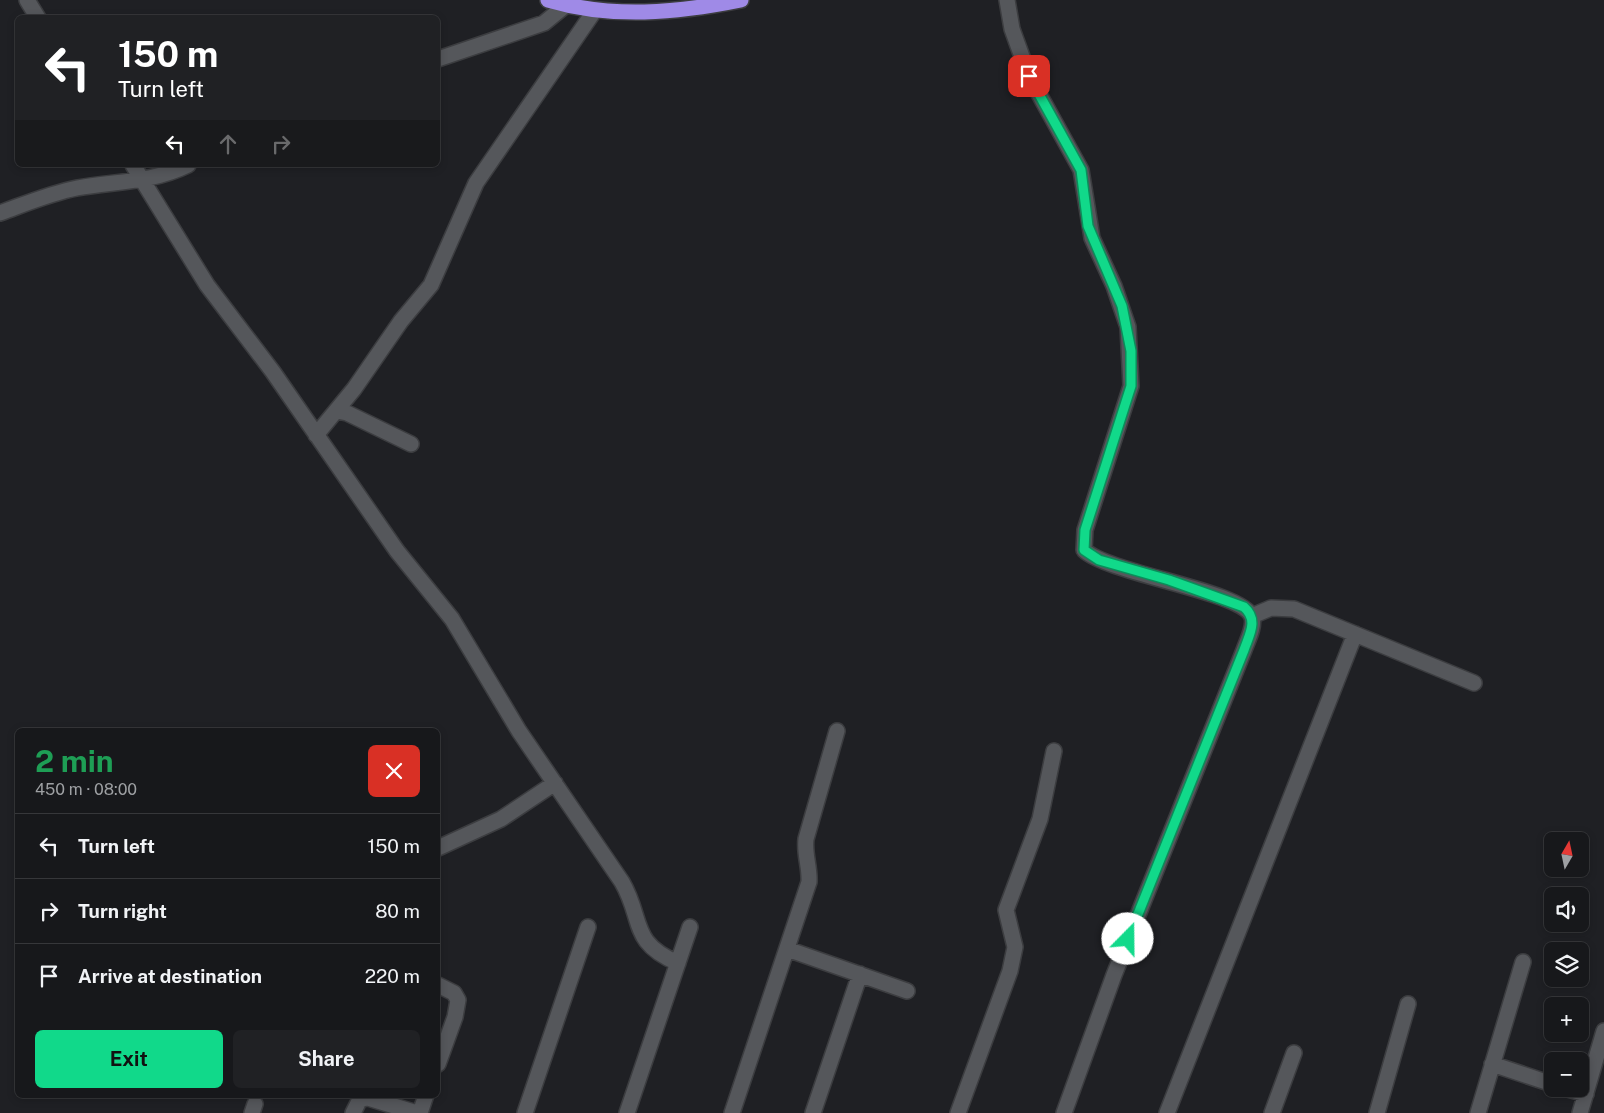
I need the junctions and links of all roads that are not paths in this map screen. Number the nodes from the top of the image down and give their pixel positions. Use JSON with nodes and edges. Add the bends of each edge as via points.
{"nodes":[{"id":1,"x":27,"y":0,"type":"edge"},
{"id":2,"x":548,"y":0,"type":"edge"},
{"id":3,"x":741,"y":0,"type":"edge"},
{"id":4,"x":1006,"y":0,"type":"edge"},
{"id":5,"x":566,"y":5,"type":"junction"},
{"id":6,"x":595,"y":10,"type":"junction"},
{"id":7,"x":36,"y":15,"type":"edge"},
{"id":8,"x":440,"y":58,"type":"edge"},
{"id":9,"x":134,"y":167,"type":"edge"},
{"id":10,"x":182,"y":167,"type":"edge"},
{"id":11,"x":143,"y":181,"type":"junction"},
{"id":12,"x":0,"y":212,"type":"edge"},
{"id":13,"x":337,"y":411,"type":"junction"},
{"id":14,"x":316,"y":435,"type":"junction"},
{"id":15,"x":410,"y":444,"type":"dead end"},
{"id":16,"x":1252,"y":616,"type":"junction"},
{"id":17,"x":1355,"y":634,"type":"junction"},
{"id":18,"x":1474,"y":683,"type":"dead end"},
{"id":19,"x":837,"y":731,"type":"dead end"},
{"id":20,"x":1054,"y":750,"type":"dead end"},
{"id":21,"x":555,"y":783,"type":"junction"},
{"id":22,"x":440,"y":847,"type":"edge"},
{"id":23,"x":588,"y":927,"type":"dead end"},
{"id":24,"x":690,"y":927,"type":"dead end"},
{"id":25,"x":787,"y":949,"type":"junction"},
{"id":26,"x":1523,"y":962,"type":"dead end"},
{"id":27,"x":678,"y":963,"type":"junction"},
{"id":28,"x":860,"y":974,"type":"junction"},
{"id":29,"x":440,"y":986,"type":"edge"},
{"id":30,"x":907,"y":991,"type":"dead end"},
{"id":31,"x":1408,"y":1004,"type":"dead end"},
{"id":32,"x":1604,"y":1031,"type":"edge"},
{"id":33,"x":1294,"y":1053,"type":"dead end"},
{"id":34,"x":440,"y":1058,"type":"edge"},
{"id":35,"x":1492,"y":1064,"type":"junction"},
{"id":36,"x":1544,"y":1081,"type":"edge"},
{"id":37,"x":1589,"y":1084,"type":"edge"},
{"id":38,"x":1585,"y":1097,"type":"edge"},
{"id":39,"x":425,"y":1098,"type":"edge"},
{"id":40,"x":963,"y":1112,"type":"edge"},
{"id":41,"x":353,"y":1113,"type":"edge"},
{"id":42,"x":418,"y":1113,"type":"edge"},
{"id":43,"x":525,"y":1113,"type":"edge"},
{"id":44,"x":627,"y":1113,"type":"edge"},
{"id":45,"x":732,"y":1113,"type":"edge"},
{"id":46,"x":813,"y":1113,"type":"edge"},
{"id":47,"x":1064,"y":1113,"type":"edge"},
{"id":48,"x":1166,"y":1113,"type":"edge"},
{"id":49,"x":1272,"y":1113,"type":"edge"},
{"id":50,"x":1377,"y":1113,"type":"edge"},
{"id":51,"x":1478,"y":1113,"type":"edge"},
{"id":52,"x":1580,"y":1113,"type":"edge"}],
"edges":[{"from":1,"to":7,"type":"street"},
{"from":2,"to":5,"type":"highway"},
{"from":3,"to":6,"type":"highway","via":[[692,10],[629,13]]},
{"from":4,"to":16,"type":"street","via":[[1012,29],[1029,76],[1081,170],[1092,238],[1128,327],[1131,386],[1085,530],[1084,550],[1099,560],[1169,580],[1244,607]]},
{"from":5,"to":6,"type":"highway"},
{"from":5,"to":8,"type":"street","via":[[544,23]]},
{"from":6,"to":13,"type":"street","via":[[476,183],[431,285],[401,321]]},
{"from":9,"to":11,"type":"street"},
{"from":10,"to":11,"type":"street"},
{"from":11,"to":12,"type":"street","via":[[74,189]]},
{"from":11,"to":14,"type":"street","via":[[208,285]]},
{"from":13,"to":14,"type":"street"},
{"from":13,"to":15,"type":"street"},
{"from":14,"to":21,"type":"street","via":[[397,551],[452,619],[519,731]]},
{"from":16,"to":17,"type":"street","via":[[1271,608],[1288,607]]},
{"from":16,"to":47,"type":"street","via":[[1252,628],[1244,650],[1114,975]]},
{"from":17,"to":18,"type":"street"},
{"from":17,"to":48,"type":"street"},
{"from":19,"to":25,"type":"street","via":[[804,849],[809,882]]},
{"from":20,"to":40,"type":"street","via":[[1040,819],[1006,910],[1015,947],[1012,965]]},
{"from":21,"to":22,"type":"street","via":[[501,819]]},
{"from":21,"to":27,"type":"street","via":[[626,890],[641,935],[659,954]]},
{"from":23,"to":43,"type":"street"},
{"from":24,"to":27,"type":"street"},
{"from":25,"to":28,"type":"street"},
{"from":25,"to":45,"type":"street"},
{"from":26,"to":35,"type":"street"},
{"from":27,"to":44,"type":"street"},
{"from":28,"to":30,"type":"street"},
{"from":28,"to":46,"type":"street"},
{"from":29,"to":34,"type":"street","via":[[454,993],[458,1000]]},
{"from":31,"to":50,"type":"street"},
{"from":32,"to":37,"type":"street"},
{"from":33,"to":49,"type":"street"},
{"from":35,"to":36,"type":"street"},
{"from":35,"to":51,"type":"street"},
{"from":38,"to":52,"type":"street"},
{"from":39,"to":42,"type":"street"},
{"from":41,"to":42,"type":"street","via":[[360,1099],[368,1098]]}]}
